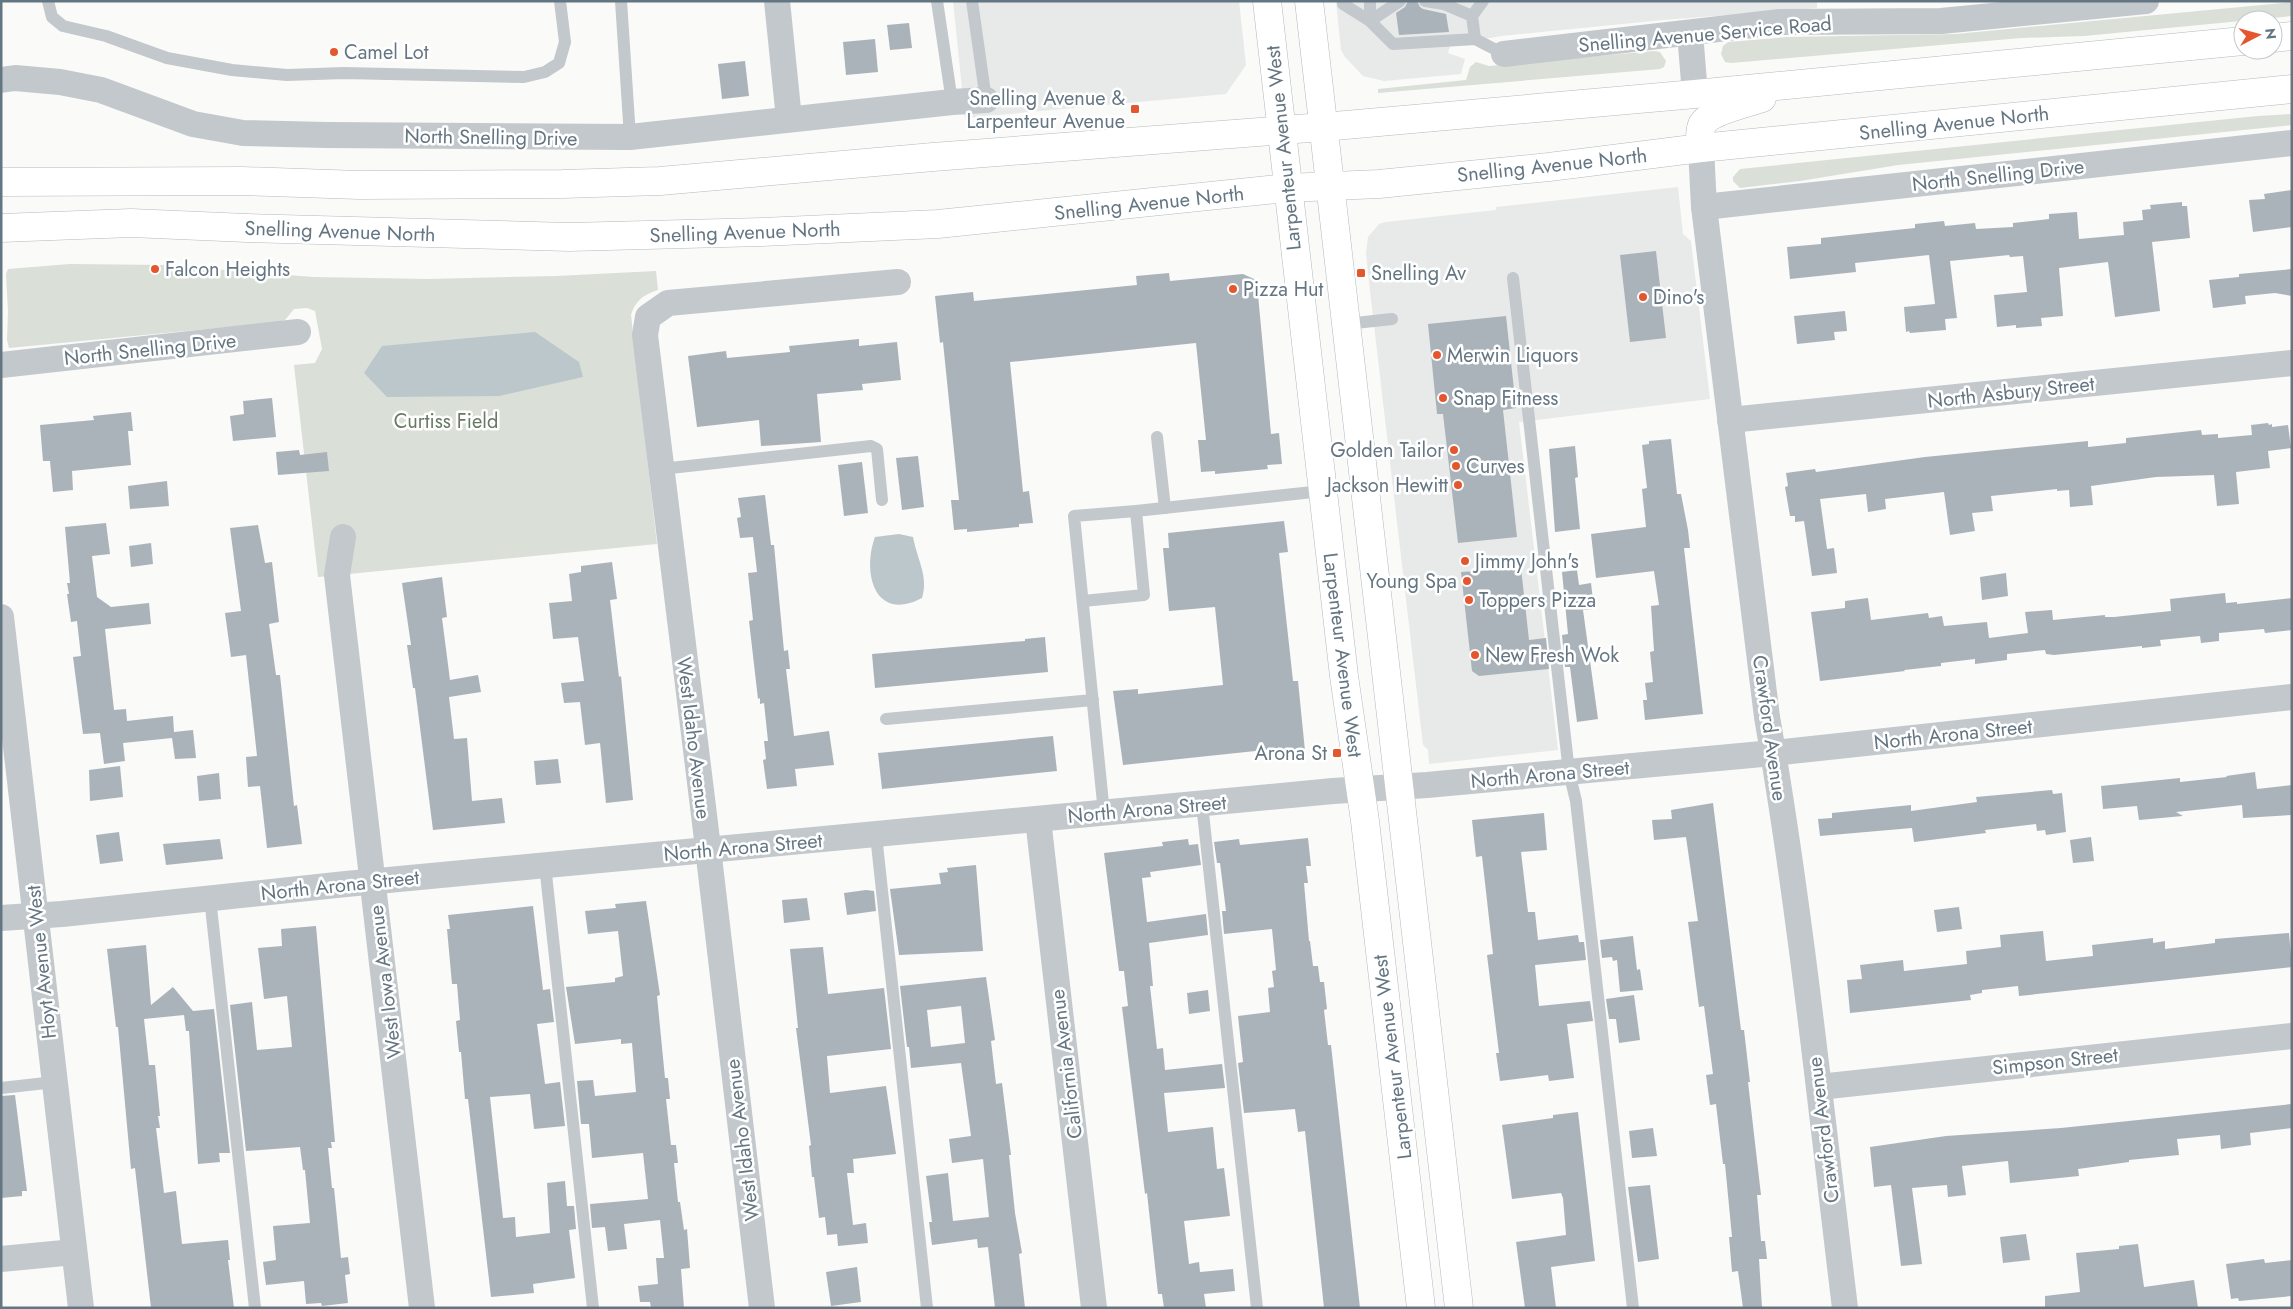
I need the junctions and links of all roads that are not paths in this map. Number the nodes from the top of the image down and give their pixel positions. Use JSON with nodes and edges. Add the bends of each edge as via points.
{"nodes":[{"id":1,"x":48,"y":1,"type":"edge"},
{"id":2,"x":560,"y":1,"type":"edge"},
{"id":3,"x":621,"y":1,"type":"edge"},
{"id":4,"x":777,"y":1,"type":"edge"},
{"id":5,"x":937,"y":1,"type":"edge"},
{"id":6,"x":972,"y":1,"type":"edge"},
{"id":7,"x":1267,"y":1,"type":"edge"},
{"id":8,"x":1310,"y":1,"type":"edge"},
{"id":9,"x":1343,"y":1,"type":"edge"},
{"id":10,"x":1370,"y":1,"type":"edge"},
{"id":11,"x":1400,"y":1,"type":"edge"},
{"id":12,"x":1425,"y":1,"type":"edge"},
{"id":13,"x":1483,"y":1,"type":"edge"},
{"id":14,"x":2146,"y":1,"type":"edge"},
{"id":15,"x":1472,"y":16,"type":"junction"},
{"id":16,"x":1370,"y":22,"type":"junction"},
{"id":17,"x":1690,"y":33,"type":"junction"},
{"id":18,"x":1475,"y":39,"type":"junction"},
{"id":19,"x":2233,"y":42,"type":"edge"},
{"id":20,"x":1504,"y":54,"type":"joint"},
{"id":21,"x":1,"y":80,"type":"edge"},
{"id":22,"x":1788,"y":85,"type":"junction"},
{"id":23,"x":2292,"y":89,"type":"edge"},
{"id":24,"x":1695,"y":94,"type":"junction"},
{"id":25,"x":986,"y":100,"type":"joint"},
{"id":26,"x":952,"y":102,"type":"junction"},
{"id":27,"x":789,"y":119,"type":"junction"},
{"id":28,"x":1323,"y":127,"type":"junction"},
{"id":29,"x":1281,"y":129,"type":"junction"},
{"id":30,"x":630,"y":137,"type":"junction"},
{"id":31,"x":2292,"y":143,"type":"edge"},
{"id":32,"x":1701,"y":148,"type":"junction"},
{"id":33,"x":1,"y":182,"type":"edge"},
{"id":34,"x":1330,"y":187,"type":"junction"},
{"id":35,"x":1287,"y":188,"type":"junction"},
{"id":36,"x":1704,"y":207,"type":"junction"},
{"id":37,"x":1,"y":228,"type":"edge"},
{"id":38,"x":1512,"y":278,"type":"dead end"},
{"id":39,"x":898,"y":282,"type":"dead end"},
{"id":40,"x":1392,"y":319,"type":"dead end"},
{"id":41,"x":1346,"y":324,"type":"junction"},
{"id":42,"x":298,"y":332,"type":"dead end"},
{"id":43,"x":2292,"y":363,"type":"edge"},
{"id":44,"x":1,"y":365,"type":"edge"},
{"id":45,"x":1730,"y":420,"type":"junction"},
{"id":46,"x":1157,"y":437,"type":"dead end"},
{"id":47,"x":661,"y":469,"type":"junction"},
{"id":48,"x":1322,"y":491,"type":"junction"},
{"id":49,"x":882,"y":500,"type":"dead end"},
{"id":50,"x":1165,"y":508,"type":"junction"},
{"id":51,"x":1136,"y":511,"type":"junction"},
{"id":52,"x":344,"y":537,"type":"dead end"},
{"id":53,"x":1083,"y":601,"type":"junction"},
{"id":54,"x":1,"y":617,"type":"edge"},
{"id":55,"x":2292,"y":697,"type":"edge"},
{"id":56,"x":1093,"y":700,"type":"junction"},
{"id":57,"x":886,"y":719,"type":"dead end"},
{"id":58,"x":8,"y":747,"type":"edge"},
{"id":59,"x":1773,"y":753,"type":"junction"},
{"id":60,"x":1569,"y":772,"type":"junction"},
{"id":61,"x":1400,"y":787,"type":"junction"},
{"id":62,"x":1361,"y":790,"type":"junction"},
{"id":63,"x":1202,"y":804,"type":"junction"},
{"id":64,"x":1104,"y":813,"type":"junction"},
{"id":65,"x":1038,"y":819,"type":"junction"},
{"id":66,"x":876,"y":835,"type":"junction"},
{"id":67,"x":708,"y":850,"type":"junction"},
{"id":68,"x":545,"y":865,"type":"junction"},
{"id":69,"x":372,"y":881,"type":"junction"},
{"id":70,"x":210,"y":898,"type":"junction"},
{"id":71,"x":36,"y":914,"type":"junction"},
{"id":72,"x":1,"y":918,"type":"edge"},
{"id":73,"x":2292,"y":1036,"type":"edge"},
{"id":74,"x":54,"y":1082,"type":"junction"},
{"id":75,"x":1818,"y":1086,"type":"junction"},
{"id":76,"x":1,"y":1088,"type":"edge"},
{"id":77,"x":74,"y":1252,"type":"junction"},
{"id":78,"x":1,"y":1259,"type":"edge"},
{"id":79,"x":81,"y":1308,"type":"edge"},
{"id":80,"x":255,"y":1308,"type":"edge"},
{"id":81,"x":422,"y":1308,"type":"edge"},
{"id":82,"x":593,"y":1308,"type":"edge"},
{"id":83,"x":762,"y":1308,"type":"edge"},
{"id":84,"x":927,"y":1308,"type":"edge"},
{"id":85,"x":1094,"y":1308,"type":"edge"},
{"id":86,"x":1257,"y":1308,"type":"edge"},
{"id":87,"x":1421,"y":1308,"type":"edge"},
{"id":88,"x":1459,"y":1308,"type":"edge"},
{"id":89,"x":1633,"y":1308,"type":"edge"},
{"id":90,"x":1844,"y":1308,"type":"edge"}],
"edges":[{"from":1,"to":2,"type":"lane","via":[[52,17],[63,26],[106,36],[167,58],[232,70],[287,75],[524,77],[545,72],[559,63],[565,42]]},
{"from":3,"to":30,"type":"lane"},
{"from":4,"to":27,"type":"street"},
{"from":5,"to":26,"type":"lane"},
{"from":6,"to":25,"type":"lane"},
{"from":7,"to":29,"type":"main road","name":"Larpenteur Avenue West"},
{"from":8,"to":28,"type":"main road","name":"Larpenteur Avenue West"},
{"from":9,"to":16,"type":"lane"},
{"from":10,"to":16,"type":"lane"},
{"from":11,"to":16,"type":"lane"},
{"from":12,"to":15,"type":"lane","via":[[1444,4]]},
{"from":13,"to":15,"type":"lane"},
{"from":14,"to":17,"type":"street","name":"Snelling Avenue Service Road","via":[[1942,21],[1810,21]]},
{"from":15,"to":18,"type":"lane"},
{"from":16,"to":18,"type":"lane","via":[[1393,44]]},
{"from":17,"to":20,"type":"street","name":"Snelling Avenue Service Road"},
{"from":17,"to":24,"type":"street"},
{"from":18,"to":20,"type":"lane"},
{"from":19,"to":22,"type":"main road"},
{"from":21,"to":30,"type":"street","name":"North Snelling Drive","via":[[60,82],[101,90],[193,124],[243,132]]},
{"from":22,"to":24,"type":"main road"},
{"from":22,"to":32,"type":"main road","via":[[1771,95],[1710,118],[1702,124]]},
{"from":23,"to":32,"type":"main road","name":"Snelling Avenue North"},
{"from":24,"to":28,"type":"main road"},
{"from":25,"to":26,"type":"street","name":"North Snelling Drive"},
{"from":26,"to":27,"type":"street","name":"North Snelling Drive"},
{"from":27,"to":30,"type":"street","name":"North Snelling Drive"},
{"from":28,"to":29,"type":"main road"},
{"from":28,"to":34,"type":"main road","name":"Larpenteur Avenue West"},
{"from":29,"to":33,"type":"main road","via":[[651,182],[378,185],[243,181]]},
{"from":29,"to":35,"type":"main road","name":"Larpenteur Avenue West"},
{"from":31,"to":36,"type":"street","name":"North Snelling Drive"},
{"from":32,"to":34,"type":"main road","name":"Snelling Avenue North","via":[[1540,168]]},
{"from":32,"to":36,"type":"street","name":"Crawford Avenue"},
{"from":34,"to":35,"type":"main road","name":"Snelling Avenue North"},
{"from":34,"to":41,"type":"main road","name":"Larpenteur Avenue West"},
{"from":35,"to":37,"type":"main road","name":"Snelling Avenue North","via":[[938,224],[676,235],[570,237],[131,223]]},
{"from":35,"to":48,"type":"main road","name":"Larpenteur Avenue West"},
{"from":36,"to":45,"type":"street","name":"Crawford Avenue"},
{"from":38,"to":60,"type":"lane"},
{"from":39,"to":47,"type":"street","name":"West Idaho Avenue","via":[[668,303],[648,317],[645,335]]},
{"from":40,"to":41,"type":"lane"},
{"from":41,"to":61,"type":"main road","name":"Larpenteur Avenue West"},
{"from":42,"to":44,"type":"street","name":"North Snelling Drive"},
{"from":43,"to":45,"type":"street","name":"North Asbury Street"},
{"from":45,"to":59,"type":"street","name":"Crawford Avenue"},
{"from":46,"to":50,"type":"lane"},
{"from":47,"to":49,"type":"lane","via":[[871,446],[877,450]]},
{"from":47,"to":67,"type":"street","name":"West Idaho Avenue"},
{"from":48,"to":50,"type":"lane"},
{"from":48,"to":62,"type":"main road","name":"Larpenteur Avenue West"},
{"from":50,"to":51,"type":"lane"},
{"from":51,"to":53,"type":"lane","via":[[1144,595]]},
{"from":51,"to":53,"type":"lane","via":[[1074,516]]},
{"from":52,"to":69,"type":"street","name":"West Iowa Avenue","via":[[336,575]]},
{"from":53,"to":56,"type":"lane"},
{"from":54,"to":58,"type":"street","name":"Hoyt Avenue West"},
{"from":55,"to":59,"type":"street","name":"North Arona Street"},
{"from":56,"to":57,"type":"lane"},
{"from":56,"to":64,"type":"lane"},
{"from":58,"to":71,"type":"street","name":"Hoyt Avenue West"},
{"from":59,"to":60,"type":"street","name":"North Arona Street"},
{"from":59,"to":75,"type":"street","name":"Crawford Avenue"},
{"from":60,"to":61,"type":"street","name":"North Arona Street"},
{"from":60,"to":89,"type":"lane","via":[[1576,801]]},
{"from":61,"to":62,"type":"street","name":"North Arona Street"},
{"from":61,"to":88,"type":"main road","name":"Larpenteur Avenue West"},
{"from":62,"to":63,"type":"street","name":"North Arona Street"},
{"from":62,"to":87,"type":"main road","name":"Larpenteur Avenue West"},
{"from":63,"to":64,"type":"street","name":"North Arona Street"},
{"from":63,"to":86,"type":"lane"},
{"from":64,"to":65,"type":"street","name":"North Arona Street"},
{"from":65,"to":66,"type":"street","name":"North Arona Street"},
{"from":65,"to":85,"type":"street","name":"California Avenue"},
{"from":66,"to":67,"type":"street","name":"North Arona Street"},
{"from":66,"to":84,"type":"lane"},
{"from":67,"to":68,"type":"street","name":"North Arona Street"},
{"from":67,"to":83,"type":"street","name":"West Idaho Avenue"},
{"from":68,"to":69,"type":"street","name":"North Arona Street"},
{"from":68,"to":82,"type":"lane"},
{"from":69,"to":70,"type":"street","name":"North Arona Street"},
{"from":69,"to":81,"type":"street","name":"West Iowa Avenue"},
{"from":70,"to":71,"type":"street","name":"North Arona Street"},
{"from":70,"to":80,"type":"lane"},
{"from":71,"to":72,"type":"street","name":"North Arona Street"},
{"from":71,"to":74,"type":"street","name":"Hoyt Avenue West"},
{"from":73,"to":75,"type":"street","name":"Simpson Street"},
{"from":74,"to":76,"type":"lane"},
{"from":74,"to":77,"type":"street","name":"Hoyt Avenue West"},
{"from":75,"to":90,"type":"street","name":"Crawford Avenue"},
{"from":77,"to":78,"type":"street"},
{"from":77,"to":79,"type":"street","name":"Hoyt Avenue West"}]}
